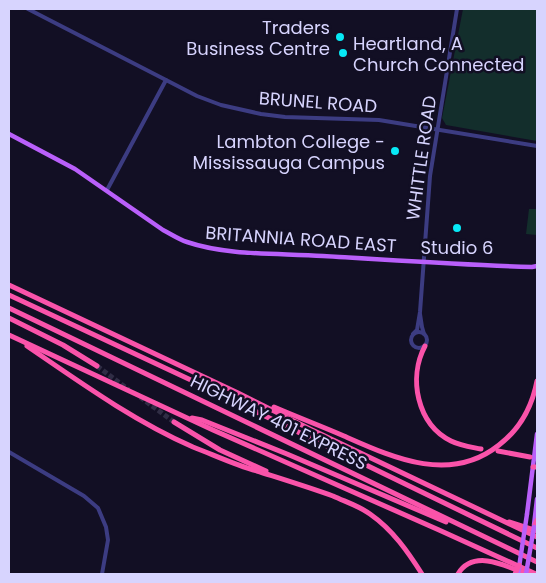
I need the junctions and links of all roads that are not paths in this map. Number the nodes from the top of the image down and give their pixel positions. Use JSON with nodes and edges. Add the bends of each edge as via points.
{"nodes":[{"id":1,"x":28,"y":9,"type":"edge"},
{"id":2,"x":457,"y":9,"type":"edge"},
{"id":3,"x":166,"y":80,"type":"junction"},
{"id":4,"x":437,"y":129,"type":"junction"},
{"id":5,"x":9,"y":134,"type":"edge"},
{"id":6,"x":537,"y":146,"type":"edge"},
{"id":7,"x":107,"y":190,"type":"junction"},
{"id":8,"x":423,"y":262,"type":"junction"},
{"id":9,"x":536,"y":268,"type":"edge"},
{"id":10,"x":10,"y":285,"type":"edge"},
{"id":11,"x":9,"y":295,"type":"edge"},
{"id":12,"x":9,"y":308,"type":"edge"},
{"id":13,"x":420,"y":312,"type":"junction"},
{"id":14,"x":9,"y":318,"type":"edge"},
{"id":15,"x":413,"y":334,"type":"junction"},
{"id":16,"x":425,"y":334,"type":"junction"},
{"id":17,"x":12,"y":336,"type":"edge"},
{"id":18,"x":425,"y":346,"type":"junction"},
{"id":19,"x":97,"y":366,"type":"tunnel mouth"},
{"id":20,"x":537,"y":381,"type":"edge"},
{"id":21,"x":238,"y":393,"type":"junction"},
{"id":22,"x":184,"y":416,"type":"junction"},
{"id":23,"x":174,"y":422,"type":"tunnel mouth"},
{"id":24,"x":537,"y":434,"type":"edge"},
{"id":25,"x":481,"y":449,"type":"dead end"},
{"id":26,"x":498,"y":451,"type":"dead end"},
{"id":27,"x":9,"y":452,"type":"edge"},
{"id":28,"x":530,"y":457,"type":"dead end"},
{"id":29,"x":535,"y":467,"type":"edge"},
{"id":30,"x":287,"y":480,"type":"junction"},
{"id":31,"x":537,"y":499,"type":"edge"},
{"id":32,"x":536,"y":519,"type":"edge"},
{"id":33,"x":504,"y":522,"type":"junction"},
{"id":34,"x":535,"y":529,"type":"edge"},
{"id":35,"x":537,"y":537,"type":"edge"},
{"id":36,"x":496,"y":542,"type":"junction"},
{"id":37,"x":537,"y":548,"type":"edge"},
{"id":38,"x":537,"y":562,"type":"edge"},
{"id":39,"x":519,"y":565,"type":"joint"},
{"id":40,"x":102,"y":574,"type":"edge"},
{"id":41,"x":422,"y":574,"type":"edge"},
{"id":42,"x":458,"y":574,"type":"edge"},
{"id":43,"x":516,"y":574,"type":"edge"},
{"id":44,"x":526,"y":574,"type":"edge"},
{"id":45,"x":536,"y":574,"type":"edge"}],
"edges":[{"from":1,"to":3,"type":"street","name":"BRUNEL ROAD"},
{"from":2,"to":4,"type":"street","name":"WHITTLE ROAD"},
{"from":3,"to":4,"type":"street","name":"BRUNEL ROAD","via":[[221,105],[261,114],[379,120]]},
{"from":3,"to":7,"type":"street"},
{"from":4,"to":6,"type":"street","name":"BRUNEL ROAD"},
{"from":4,"to":8,"type":"street","name":"WHITTLE ROAD"},
{"from":5,"to":7,"type":"main road","name":"BRITANNIA ROAD EAST"},
{"from":7,"to":8,"type":"main road","name":"BRITANNIA ROAD EAST","via":[[163,230],[202,246],[231,251]]},
{"from":8,"to":9,"type":"main road","name":"BRITANNIA ROAD EAST"},
{"from":8,"to":13,"type":"street","name":"WHITTLE ROAD"},
{"from":10,"to":21,"type":"highway"},
{"from":11,"to":37,"type":"highway","name":"HIGHWAY 401 EXPRESS"},
{"from":12,"to":36,"type":"highway","name":"HIGHWAY 401 EXPRESS"},
{"from":13,"to":15,"type":"street","name":"WHITTLE ROAD","via":[[417,330]]},
{"from":13,"to":16,"type":"street","name":"WHITTLE ROAD"},
{"from":14,"to":19,"type":"highway"},
{"from":15,"to":16,"type":"street"},
{"from":15,"to":18,"type":"street","via":[[410,341],[413,346],[418,349]]},
{"from":16,"to":18,"type":"street"},
{"from":17,"to":22,"type":"highway"},
{"from":17,"to":30,"type":"highway","via":[[121,409],[160,431],[237,464]]},
{"from":18,"to":25,"type":"highway","via":[[418,361],[417,389],[426,416],[435,429],[452,442]]},
{"from":20,"to":21,"type":"highway","via":[[528,411],[505,441],[479,457],[442,466],[420,464],[395,456]]},
{"from":21,"to":33,"type":"highway"},
{"from":22,"to":36,"type":"highway","via":[[279,450]]},
{"from":22,"to":45,"type":"highway"},
{"from":23,"to":30,"type":"highway","via":[[220,450]]},
{"from":24,"to":29,"type":"main road"},
{"from":26,"to":28,"type":"highway"},
{"from":27,"to":40,"type":"street","via":[[84,496],[98,508],[108,540]]},
{"from":29,"to":39,"type":"main road","bridge":true},
{"from":30,"to":41,"type":"highway","via":[[372,515],[394,535]]},
{"from":31,"to":32,"type":"main road"},
{"from":32,"to":34,"type":"highway"},
{"from":33,"to":34,"type":"highway"},
{"from":33,"to":35,"type":"highway"},
{"from":34,"to":44,"type":"main road","bridge":true},
{"from":36,"to":38,"type":"highway","name":"HIGHWAY 401 EXPRESS"},
{"from":39,"to":43,"type":"highway","bridge":true},
{"from":42,"to":44,"type":"highway","via":[[472,561],[482,560]]}]}
